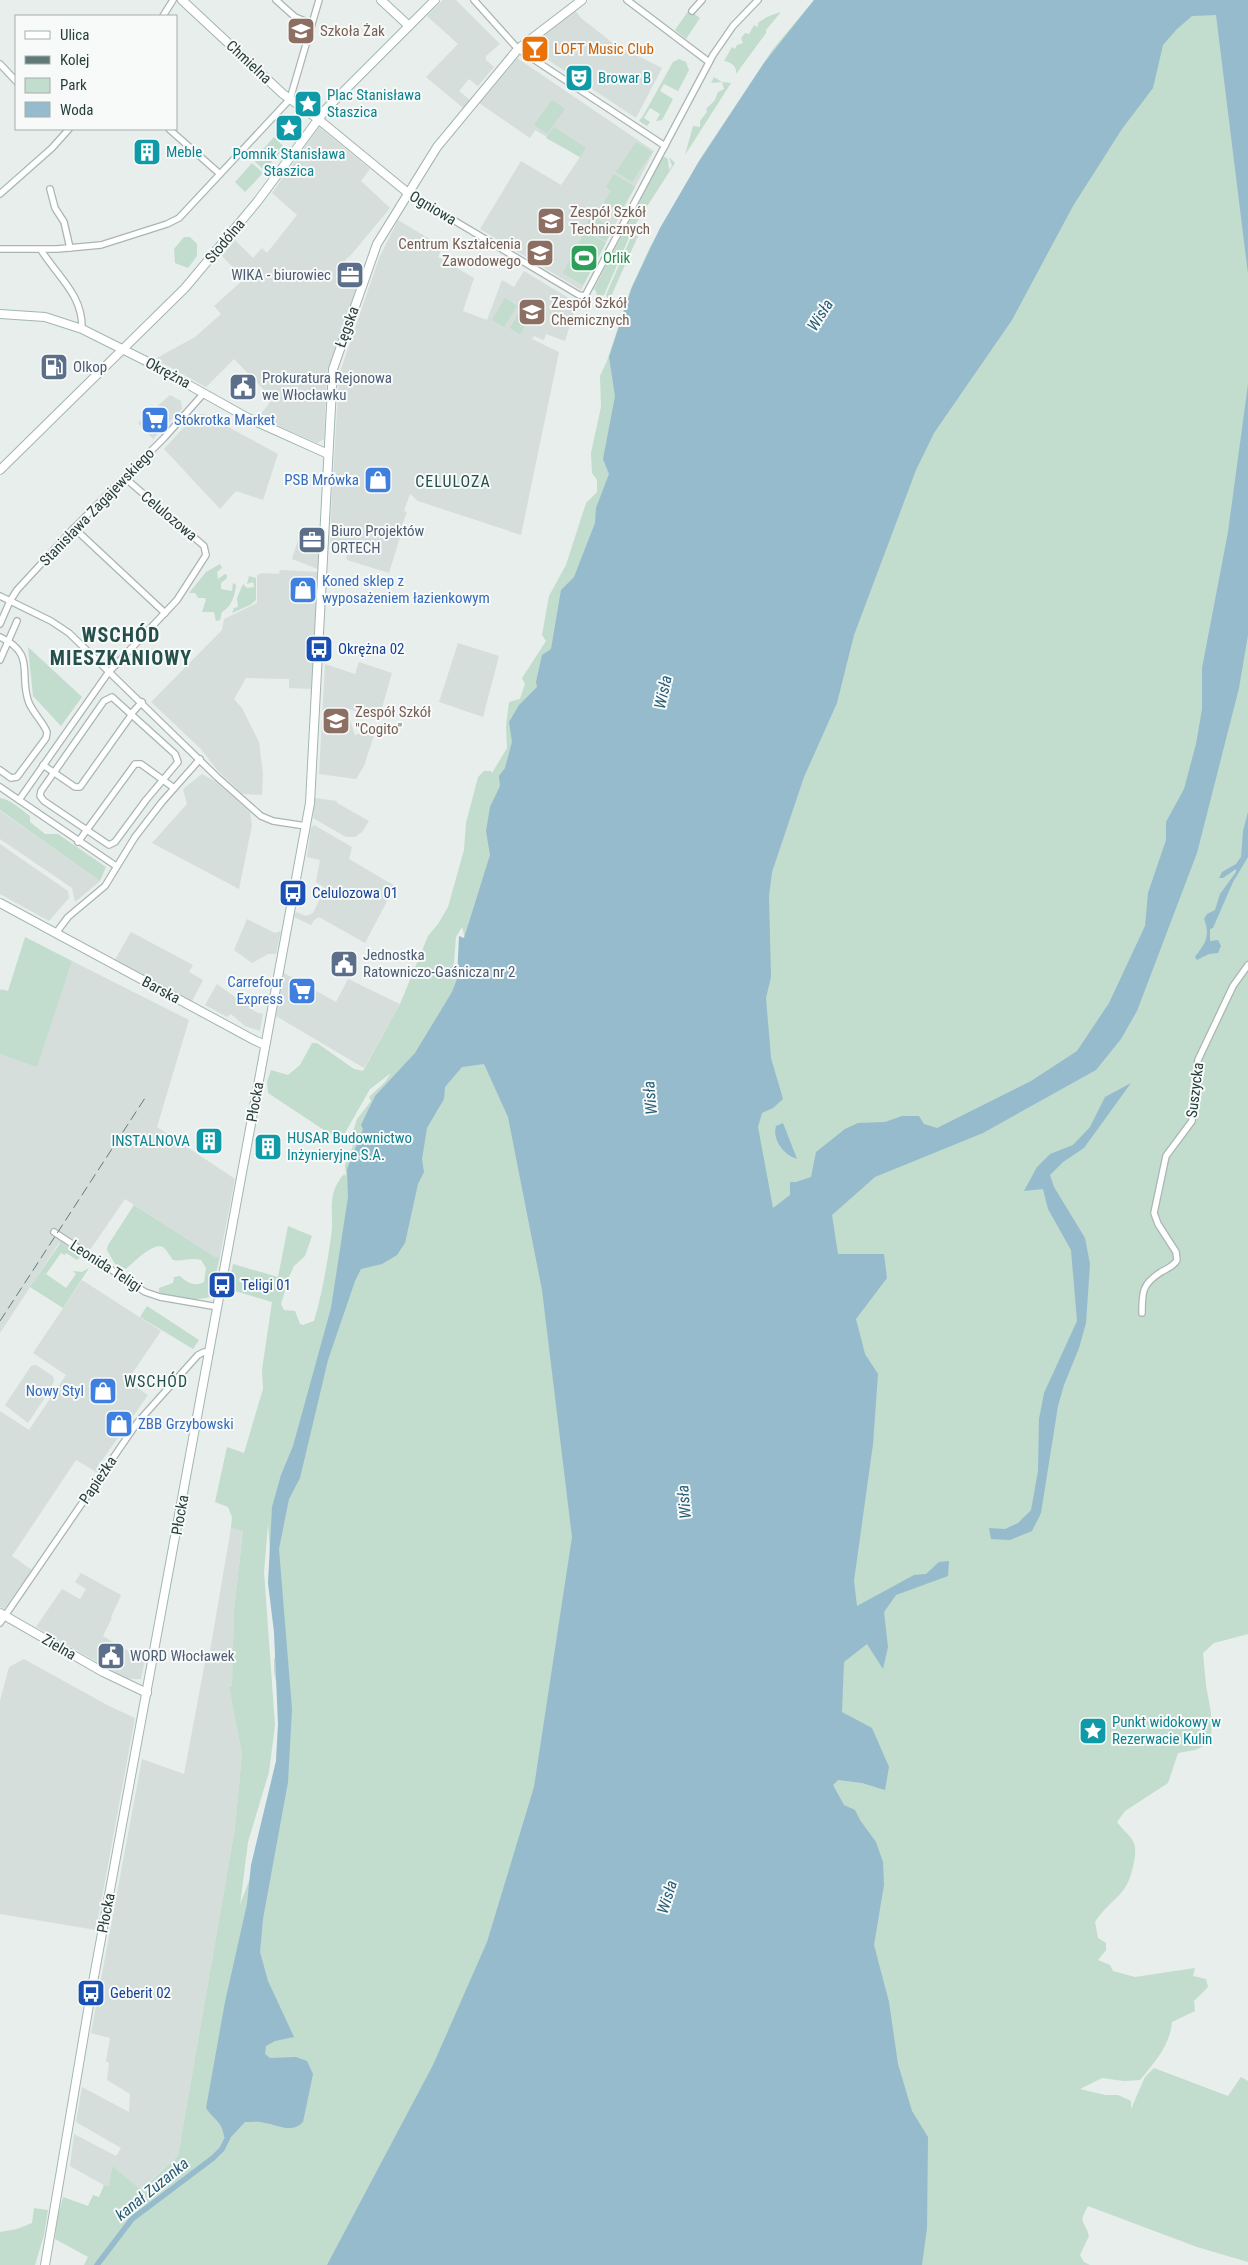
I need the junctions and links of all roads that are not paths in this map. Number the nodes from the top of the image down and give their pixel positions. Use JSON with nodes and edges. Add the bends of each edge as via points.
{"nodes":[{"id":1,"x":173,"y":0,"type":"edge"},
{"id":2,"x":182,"y":0,"type":"edge"},
{"id":3,"x":276,"y":0,"type":"edge"},
{"id":4,"x":319,"y":0,"type":"edge"},
{"id":5,"x":381,"y":0,"type":"edge"},
{"id":6,"x":435,"y":0,"type":"edge"},
{"id":7,"x":474,"y":0,"type":"edge"},
{"id":8,"x":582,"y":0,"type":"edge"},
{"id":9,"x":627,"y":0,"type":"edge"},
{"id":10,"x":702,"y":0,"type":"edge"},
{"id":11,"x":758,"y":0,"type":"edge"},
{"id":12,"x":692,"y":11,"type":"dead end"},
{"id":13,"x":164,"y":15,"type":"edge"},
{"id":14,"x":312,"y":24,"type":"junction"},
{"id":15,"x":409,"y":26,"type":"junction"},
{"id":16,"x":518,"y":48,"type":"junction"},
{"id":17,"x":709,"y":62,"type":"junction"},
{"id":18,"x":0,"y":64,"type":"edge"},
{"id":19,"x":15,"y":79,"type":"edge"},
{"id":20,"x":290,"y":99,"type":"junction"},
{"id":21,"x":318,"y":119,"type":"junction"},
{"id":22,"x":67,"y":130,"type":"edge"},
{"id":23,"x":170,"y":130,"type":"edge"},
{"id":24,"x":665,"y":146,"type":"junction"},
{"id":25,"x":220,"y":174,"type":"junction"},
{"id":26,"x":50,"y":189,"type":"dead end"},
{"id":27,"x":408,"y":193,"type":"junction"},
{"id":28,"x":0,"y":194,"type":"edge"},
{"id":29,"x":70,"y":248,"type":"junction"},
{"id":30,"x":0,"y":249,"type":"edge"},
{"id":31,"x":41,"y":250,"type":"junction"},
{"id":32,"x":0,"y":314,"type":"edge"},
{"id":33,"x":82,"y":330,"type":"junction"},
{"id":34,"x":123,"y":349,"type":"junction"},
{"id":35,"x":204,"y":393,"type":"junction"},
{"id":36,"x":328,"y":454,"type":"junction"},
{"id":37,"x":0,"y":470,"type":"edge"},
{"id":38,"x":125,"y":478,"type":"junction"},
{"id":39,"x":74,"y":528,"type":"junction"},
{"id":40,"x":0,"y":596,"type":"edge"},
{"id":41,"x":10,"y":601,"type":"junction"},
{"id":42,"x":165,"y":613,"type":"junction"},
{"id":43,"x":17,"y":621,"type":"dead end"},
{"id":44,"x":0,"y":624,"type":"edge"},
{"id":45,"x":0,"y":638,"type":"edge"},
{"id":46,"x":8,"y":641,"type":"junction"},
{"id":47,"x":0,"y":660,"type":"edge"},
{"id":48,"x":110,"y":671,"type":"junction"},
{"id":49,"x":142,"y":702,"type":"junction"},
{"id":50,"x":132,"y":714,"type":"junction"},
{"id":51,"x":47,"y":736,"type":"junction"},
{"id":52,"x":58,"y":743,"type":"junction"},
{"id":53,"x":200,"y":759,"type":"junction"},
{"id":54,"x":43,"y":765,"type":"junction"},
{"id":55,"x":313,"y":765,"type":"joint"},
{"id":56,"x":0,"y":770,"type":"edge"},
{"id":57,"x":54,"y":773,"type":"junction"},
{"id":58,"x":163,"y":780,"type":"junction"},
{"id":59,"x":0,"y":787,"type":"edge"},
{"id":60,"x":174,"y":788,"type":"junction"},
{"id":61,"x":19,"y":800,"type":"junction"},
{"id":62,"x":306,"y":826,"type":"junction"},
{"id":63,"x":86,"y":830,"type":"junction"},
{"id":64,"x":78,"y":842,"type":"junction"},
{"id":65,"x":116,"y":866,"type":"junction"},
{"id":66,"x":0,"y":903,"type":"edge"},
{"id":67,"x":56,"y":934,"type":"junction"},
{"id":68,"x":1248,"y":965,"type":"edge"},
{"id":69,"x":265,"y":1045,"type":"junction"},
{"id":70,"x":54,"y":1232,"type":"dead end"},
{"id":71,"x":218,"y":1307,"type":"junction"},
{"id":72,"x":1142,"y":1313,"type":"dead end"},
{"id":73,"x":210,"y":1352,"type":"junction"},
{"id":74,"x":2,"y":1617,"type":"edge"},
{"id":75,"x":147,"y":1693,"type":"junction"},
{"id":76,"x":45,"y":2265,"type":"edge"}],
"edges":[{"from":1,"to":13,"type":"street"},
{"from":2,"to":20,"type":"street","name":"Chmielna"},
{"from":3,"to":14,"type":"street","via":[[295,17]]},
{"from":4,"to":14,"type":"street"},
{"from":5,"to":15,"type":"street"},
{"from":6,"to":15,"type":"street","name":"Stodólna"},
{"from":7,"to":16,"type":"street"},
{"from":8,"to":16,"type":"street","name":"Łęgska"},
{"from":9,"to":17,"type":"street"},
{"from":10,"to":12,"type":"street"},
{"from":11,"to":17,"type":"street","via":[[733,26]]},
{"from":14,"to":20,"type":"street"},
{"from":15,"to":21,"type":"street","name":"Stodólna"},
{"from":16,"to":24,"type":"street"},
{"from":16,"to":27,"type":"street","name":"Łęgska","via":[[446,134]]},
{"from":17,"to":24,"type":"street"},
{"from":18,"to":19,"type":"street"},
{"from":20,"to":21,"type":"street","name":"Chmielna"},
{"from":20,"to":25,"type":"street"},
{"from":21,"to":27,"type":"street","name":"Ogniowa"},
{"from":21,"to":34,"type":"street","name":"Stodólna","via":[[222,245],[185,288]]},
{"from":22,"to":28,"type":"street","via":[[52,148]]},
{"from":23,"to":25,"type":"street"},
{"from":24,"to":27,"type":"street","name":"Ogniowa","via":[[585,296]]},
{"from":25,"to":29,"type":"street","via":[[174,222],[109,244]]},
{"from":26,"to":29,"type":"street","via":[[54,208],[64,222]]},
{"from":27,"to":36,"type":"street","name":"Łęgska","via":[[377,244],[334,364]]},
{"from":29,"to":31,"type":"street"},
{"from":30,"to":31,"type":"street"},
{"from":31,"to":33,"type":"street","via":[[75,294]]},
{"from":32,"to":33,"type":"street","name":"Okrężna","via":[[45,317]]},
{"from":33,"to":34,"type":"street","name":"Okrężna"},
{"from":34,"to":35,"type":"street","name":"Okrężna"},
{"from":34,"to":37,"type":"street","name":"Stodólna"},
{"from":35,"to":36,"type":"street","name":"Okrężna","via":[[258,423]]},
{"from":35,"to":38,"type":"street","name":"Stanisława Zagajewskiego"},
{"from":36,"to":55,"type":"street","name":"Łęgska"},
{"from":38,"to":39,"type":"street","name":"Stanisława Zagajewskiego"},
{"from":38,"to":42,"type":"street","name":"Celulozowa","via":[[206,548],[206,555],[189,582]]},
{"from":39,"to":41,"type":"street","name":"Stanisława Zagajewskiego"},
{"from":39,"to":42,"type":"street"},
{"from":40,"to":41,"type":"street"},
{"from":41,"to":44,"type":"street"},
{"from":41,"to":48,"type":"street","via":[[63,628]]},
{"from":42,"to":48,"type":"street","name":"Celulozowa"},
{"from":43,"to":46,"type":"street"},
{"from":45,"to":46,"type":"street"},
{"from":46,"to":47,"type":"street"},
{"from":46,"to":51,"type":"street","via":[[14,644],[25,662],[28,700],[47,730]]},
{"from":48,"to":49,"type":"street"},
{"from":48,"to":52,"type":"street","name":"Celulozowa"},
{"from":49,"to":50,"type":"street"},
{"from":49,"to":53,"type":"street"},
{"from":50,"to":57,"type":"street","via":[[81,786],[75,787]]},
{"from":50,"to":57,"type":"street","via":[[115,699],[105,699]]},
{"from":50,"to":58,"type":"street","via":[[177,757],[177,764]]},
{"from":51,"to":52,"type":"street"},
{"from":51,"to":56,"type":"street","via":[[17,777],[11,778]]},
{"from":52,"to":54,"type":"street","name":"Celulozowa"},
{"from":53,"to":60,"type":"street"},
{"from":53,"to":62,"type":"street","via":[[261,816]]},
{"from":54,"to":57,"type":"street"},
{"from":54,"to":61,"type":"street","name":"Celulozowa"},
{"from":55,"to":62,"type":"street","name":"Płocka"},
{"from":57,"to":63,"type":"street","via":[[41,791],[41,798]]},
{"from":58,"to":60,"type":"street"},
{"from":58,"to":63,"type":"street","via":[[113,843],[105,844]]},
{"from":58,"to":63,"type":"street","via":[[142,764],[135,764]]},
{"from":59,"to":61,"type":"street"},
{"from":60,"to":65,"type":"street"},
{"from":61,"to":64,"type":"street"},
{"from":62,"to":69,"type":"street","name":"Płocka"},
{"from":63,"to":64,"type":"street"},
{"from":64,"to":65,"type":"street"},
{"from":65,"to":67,"type":"street","via":[[105,886],[68,917]]},
{"from":66,"to":67,"type":"street","name":"Barska"},
{"from":67,"to":69,"type":"street","name":"Barska"},
{"from":68,"to":72,"type":"street","name":"Suszycka","via":[[1233,986],[1198,1060],[1192,1122],[1166,1156],[1154,1213],[1178,1260],[1145,1285]]},
{"from":69,"to":71,"type":"street","name":"Płocka"},
{"from":70,"to":71,"type":"street","name":"Leonida Teligi","via":[[145,1292]]},
{"from":71,"to":73,"type":"street","name":"Płocka"},
{"from":73,"to":74,"type":"street","name":"Papieżka","via":[[198,1355],[137,1423]]},
{"from":73,"to":75,"type":"street","name":"Płocka"},
{"from":74,"to":75,"type":"street","name":"Zielna"},
{"from":75,"to":76,"type":"street","name":"Płocka"}]}
